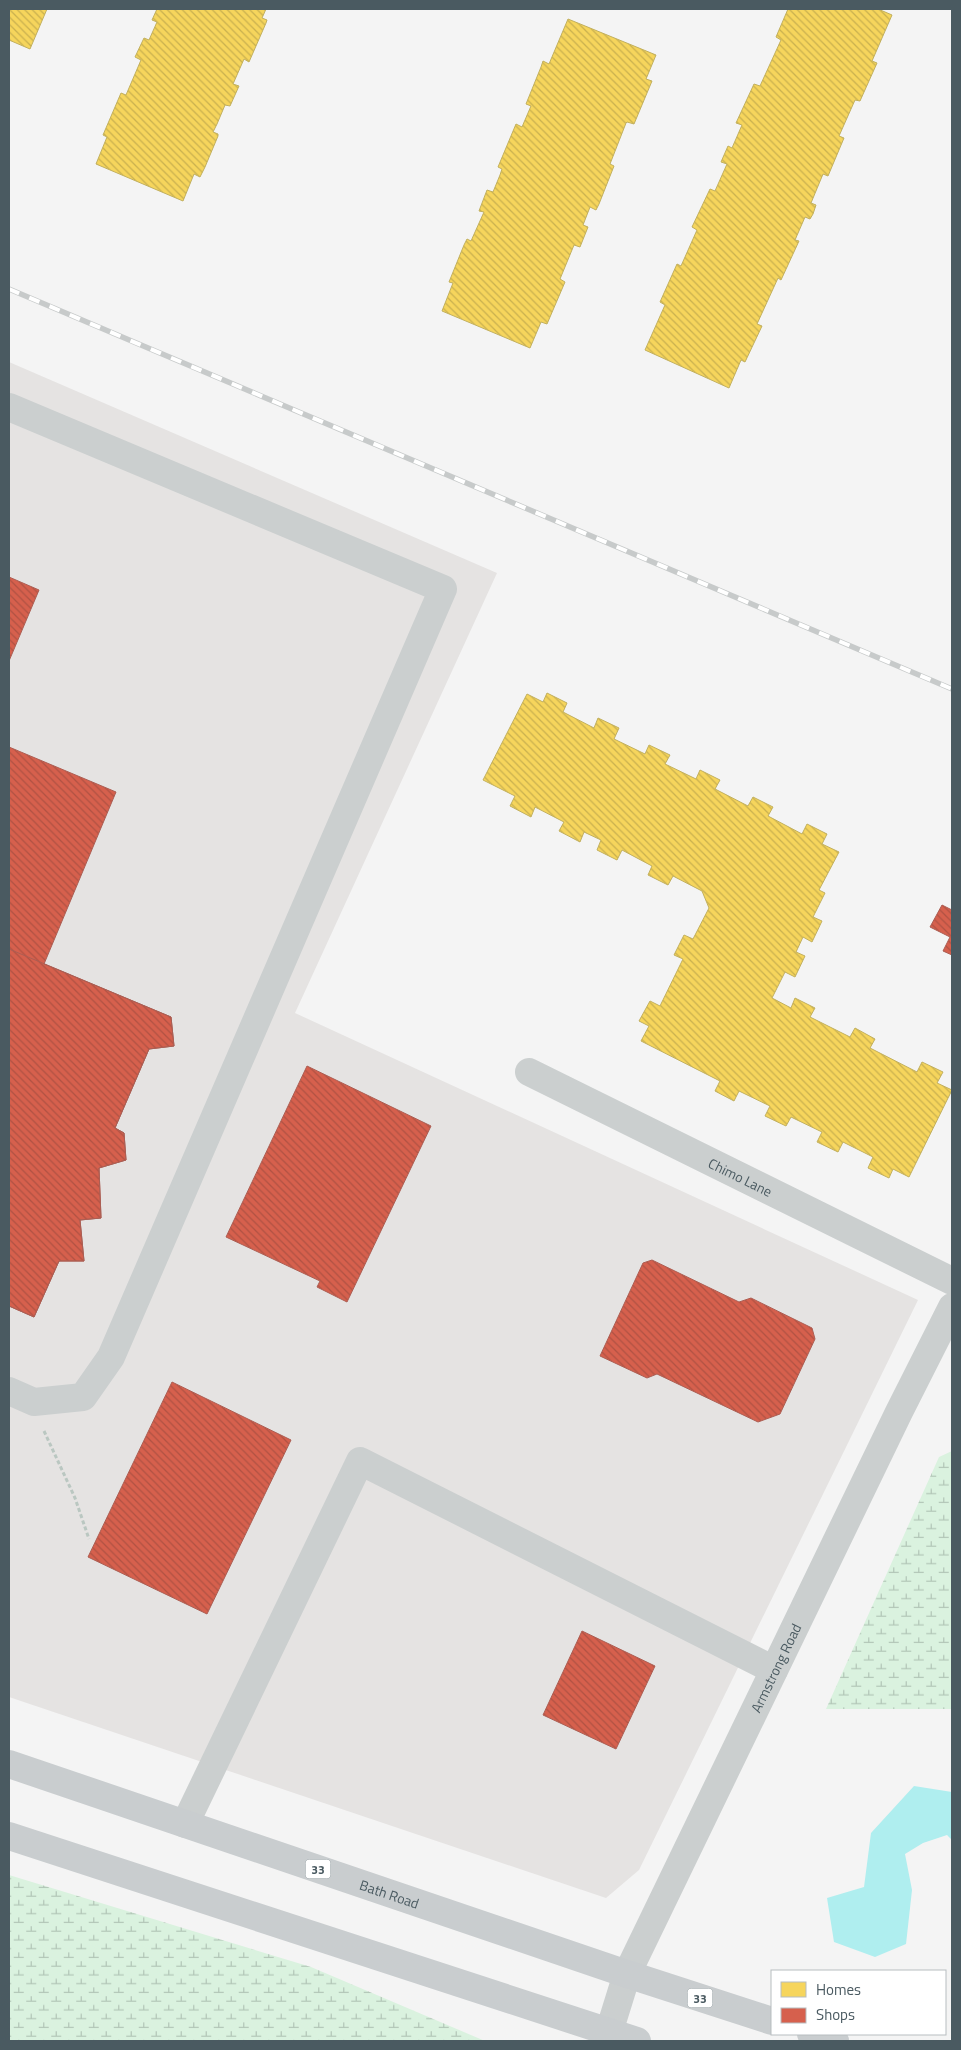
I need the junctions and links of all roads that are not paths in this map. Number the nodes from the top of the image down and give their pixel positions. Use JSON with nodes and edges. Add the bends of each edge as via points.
{"nodes":[{"id":1,"x":9,"y":407,"type":"edge"},
{"id":2,"x":529,"y":1072,"type":"dead end"},
{"id":3,"x":952,"y":1281,"type":"edge"},
{"id":4,"x":952,"y":1307,"type":"edge"},
{"id":5,"x":9,"y":1392,"type":"edge"},
{"id":6,"x":774,"y":1670,"type":"junction"},
{"id":7,"x":9,"y":1764,"type":"edge"},
{"id":8,"x":185,"y":1824,"type":"junction"},
{"id":9,"x":9,"y":1836,"type":"edge"},
{"id":10,"x":627,"y":1974,"type":"junction"},
{"id":11,"x":771,"y":2021,"type":"edge"},
{"id":12,"x":609,"y":2032,"type":"junction"},
{"id":13,"x":815,"y":2035,"type":"edge"},
{"id":14,"x":637,"y":2041,"type":"edge"},
{"id":15,"x":835,"y":2041,"type":"edge"}],
"edges":[{"from":1,"to":5,"type":"street","via":[[443,589],[111,1357],[83,1396],[34,1402]]},
{"from":2,"to":3,"type":"street","name":"Chimo Lane"},
{"from":4,"to":6,"type":"street","name":"Armstrong Road"},
{"from":6,"to":8,"type":"street","via":[[360,1461]]},
{"from":6,"to":10,"type":"street","name":"Armstrong Road"},
{"from":7,"to":8,"type":"main road","name":"Bath Road","number":"33"},
{"from":8,"to":10,"type":"main road","name":"Bath Road","number":"33"},
{"from":9,"to":12,"type":"main road"},
{"from":10,"to":11,"type":"main road","name":"Bath Road","number":"33"},
{"from":10,"to":12,"type":"street","name":"Armstrong Road"},
{"from":12,"to":14,"type":"main road"},
{"from":13,"to":15,"type":"main road"}]}
